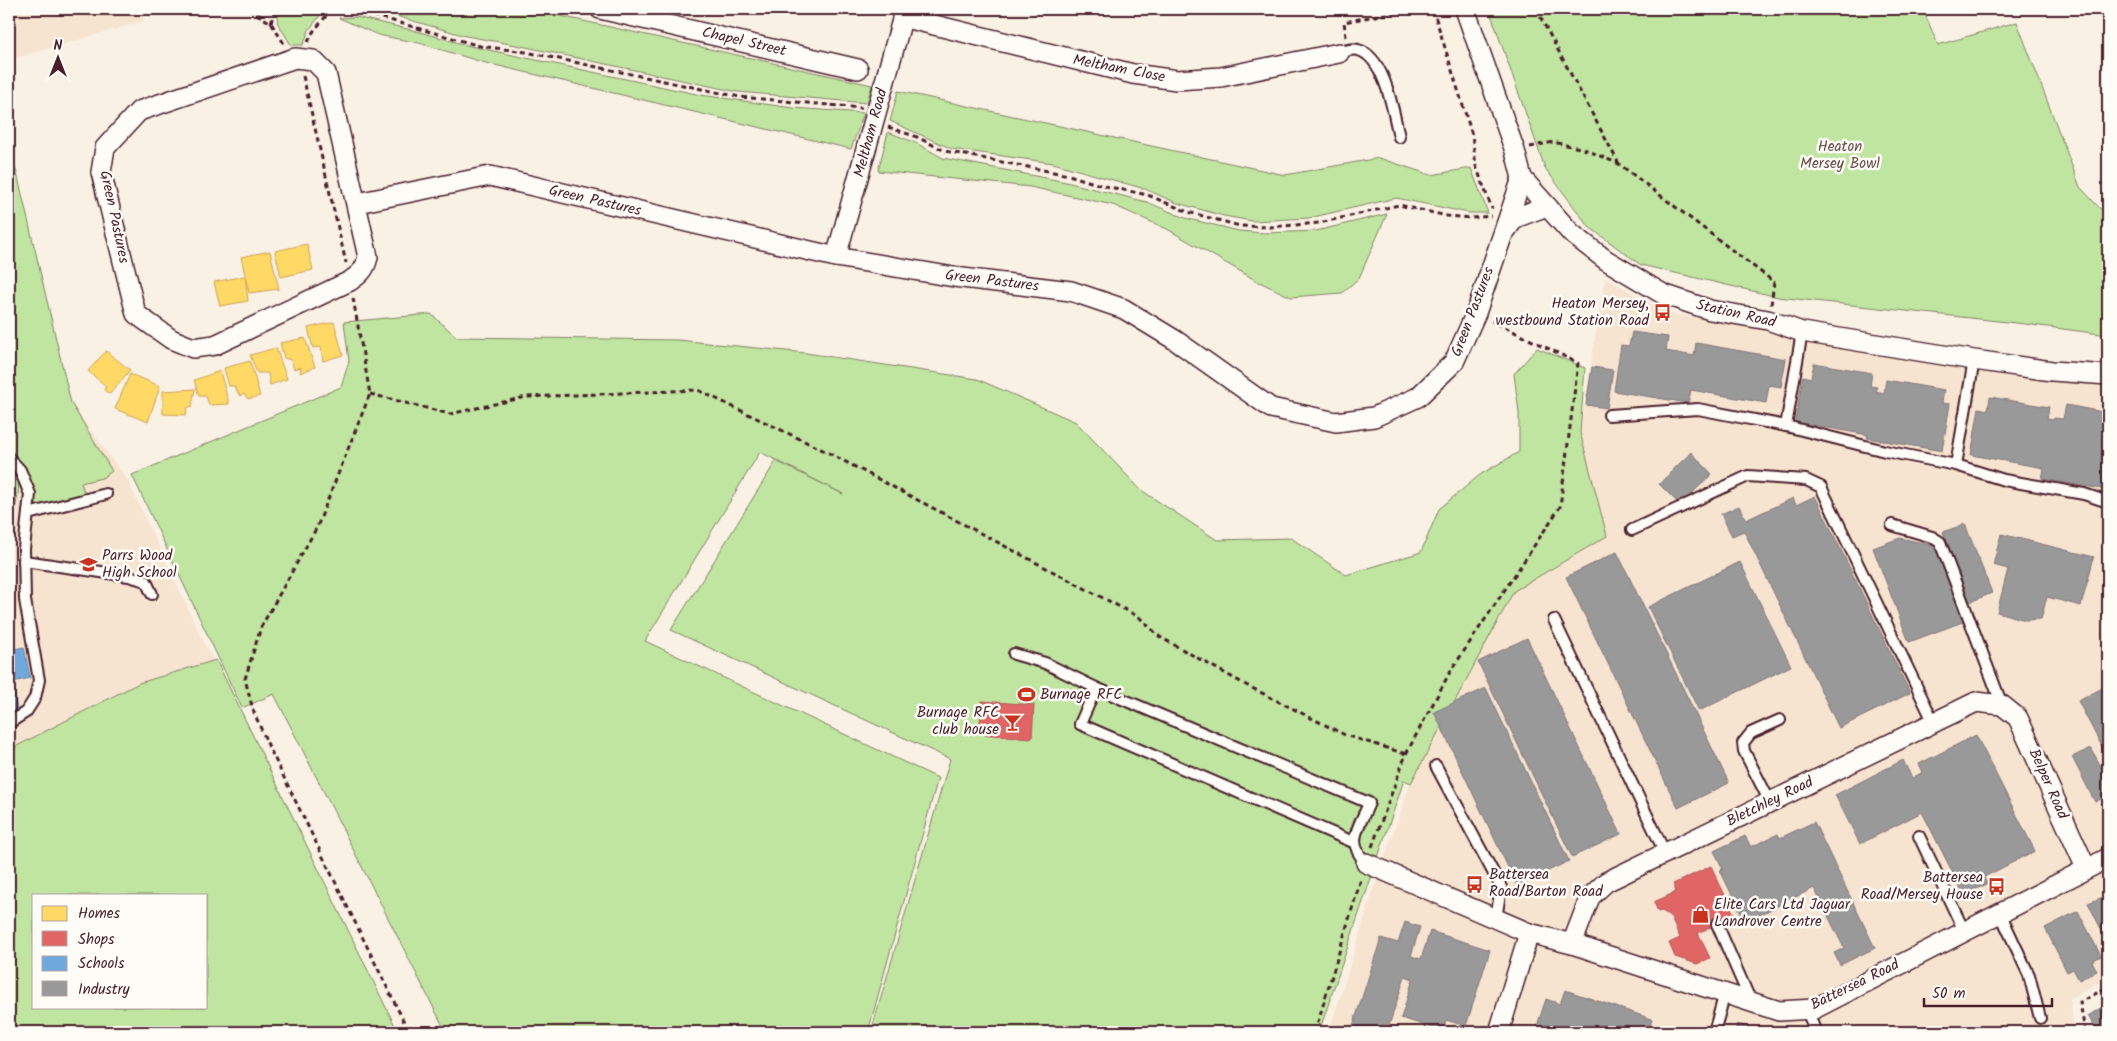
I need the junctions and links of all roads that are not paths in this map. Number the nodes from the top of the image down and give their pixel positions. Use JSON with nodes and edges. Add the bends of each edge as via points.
{"nodes":[{"id":1,"x":600,"y":9,"type":"edge"},
{"id":2,"x":1465,"y":9,"type":"edge"},
{"id":3,"x":904,"y":13,"type":"edge"},
{"id":4,"x":1344,"y":52,"type":"joint"},
{"id":5,"x":858,"y":69,"type":"dead end"},
{"id":6,"x":1399,"y":137,"type":"dead end"},
{"id":7,"x":1522,"y":178,"type":"junction"},
{"id":8,"x":357,"y":203,"type":"junction"},
{"id":9,"x":1547,"y":206,"type":"junction"},
{"id":10,"x":1500,"y":238,"type":"junction"},
{"id":11,"x":836,"y":257,"type":"junction"},
{"id":12,"x":1802,"y":332,"type":"junction"},
{"id":13,"x":1974,"y":360,"type":"junction"},
{"id":14,"x":2108,"y":375,"type":"edge"},
{"id":15,"x":1609,"y":415,"type":"dead end"},
{"id":16,"x":1786,"y":426,"type":"junction"},
{"id":17,"x":9,"y":458,"type":"edge"},
{"id":18,"x":1956,"y":465,"type":"junction"},
{"id":19,"x":106,"y":494,"type":"dead end"},
{"id":20,"x":2108,"y":502,"type":"edge"},
{"id":21,"x":28,"y":514,"type":"junction"},
{"id":22,"x":1892,"y":525,"type":"dead end"},
{"id":23,"x":1632,"y":530,"type":"dead end"},
{"id":24,"x":24,"y":561,"type":"junction"},
{"id":25,"x":152,"y":594,"type":"dead end"},
{"id":26,"x":1554,"y":620,"type":"dead end"},
{"id":27,"x":1014,"y":654,"type":"dead end"},
{"id":28,"x":1096,"y":688,"type":"junction"},
{"id":29,"x":2002,"y":705,"type":"junction"},
{"id":30,"x":1780,"y":720,"type":"dead end"},
{"id":31,"x":9,"y":723,"type":"edge"},
{"id":32,"x":1934,"y":723,"type":"junction"},
{"id":33,"x":1436,"y":766,"type":"dead end"},
{"id":34,"x":1770,"y":802,"type":"junction"},
{"id":35,"x":1919,"y":836,"type":"dead end"},
{"id":36,"x":1353,"y":842,"type":"junction"},
{"id":37,"x":1665,"y":853,"type":"junction"},
{"id":38,"x":2108,"y":858,"type":"edge"},
{"id":39,"x":1366,"y":863,"type":"joint"},
{"id":40,"x":2086,"y":868,"type":"junction"},
{"id":41,"x":2000,"y":913,"type":"junction"},
{"id":42,"x":1496,"y":919,"type":"junction"},
{"id":43,"x":1717,"y":924,"type":"dead end"},
{"id":44,"x":1964,"y":931,"type":"junction"},
{"id":45,"x":1529,"y":933,"type":"junction"},
{"id":46,"x":1572,"y":944,"type":"junction"},
{"id":47,"x":1724,"y":993,"type":"junction"},
{"id":48,"x":1751,"y":1002,"type":"junction"},
{"id":49,"x":1806,"y":1009,"type":"junction"},
{"id":50,"x":2040,"y":1018,"type":"dead end"},
{"id":51,"x":1499,"y":1032,"type":"edge"},
{"id":52,"x":1714,"y":1032,"type":"edge"},
{"id":53,"x":1816,"y":1032,"type":"edge"}],
"edges":[{"from":1,"to":5,"type":"street","name":"Chapel Street"},
{"from":2,"to":7,"type":"street","name":"Station Road"},
{"from":3,"to":4,"type":"street","name":"Meltham Close","via":[[1133,74],[1177,80],[1221,76]]},
{"from":3,"to":11,"type":"street","name":"Meltham Road"},
{"from":4,"to":6,"type":"lane","via":[[1362,52],[1382,74]]},
{"from":7,"to":9,"type":"street","name":"Station Road"},
{"from":7,"to":10,"type":"street","name":"Green Pastures","via":[[1501,217]]},
{"from":8,"to":8,"type":"street","name":"Green Pastures","via":[[326,73],[313,60],[295,58],[139,111],[106,148],[101,172],[136,314],[171,339],[193,348],[215,346],[350,281],[362,272],[368,257]]},
{"from":8,"to":11,"type":"street","name":"Green Pastures","via":[[490,176]]},
{"from":9,"to":10,"type":"street","name":"Green Pastures","via":[[1515,218]]},
{"from":9,"to":12,"type":"street","name":"Station Road","via":[[1571,233],[1606,260],[1663,294],[1710,310],[1768,320]]},
{"from":10,"to":11,"type":"street","name":"Green Pastures","via":[[1476,313],[1454,362],[1418,397],[1374,417],[1336,422],[1271,408],[1175,340],[1124,309],[1071,291],[954,277]]},
{"from":12,"to":13,"type":"street","name":"Station Road"},
{"from":12,"to":16,"type":"lane"},
{"from":13,"to":14,"type":"street","name":"Station Road"},
{"from":13,"to":18,"type":"lane"},
{"from":15,"to":16,"type":"lane","via":[[1698,409]]},
{"from":16,"to":18,"type":"lane"},
{"from":17,"to":21,"type":"lane","via":[[20,470],[30,494]]},
{"from":18,"to":20,"type":"lane","via":[[2004,480],[2084,494]]},
{"from":19,"to":21,"type":"lane"},
{"from":21,"to":24,"type":"lane"},
{"from":22,"to":29,"type":"lane","via":[[1940,542]]},
{"from":23,"to":32,"type":"lane","via":[[1748,476],[1806,480],[1821,487]]},
{"from":24,"to":25,"type":"lane","via":[[146,580]]},
{"from":24,"to":31,"type":"lane","via":[[26,613],[39,680],[35,698],[26,712]]},
{"from":26,"to":37,"type":"lane"},
{"from":27,"to":28,"type":"lane","via":[[1046,663]]},
{"from":28,"to":36,"type":"lane","via":[[1080,724]]},
{"from":28,"to":36,"type":"lane","via":[[1369,803]]},
{"from":29,"to":32,"type":"street","name":"Bletchley Road","via":[[1976,702]]},
{"from":29,"to":40,"type":"street","name":"Belper Road","via":[[2018,718]]},
{"from":30,"to":34,"type":"lane","via":[[1751,734],[1743,742]]},
{"from":32,"to":34,"type":"street","name":"Bletchley Road"},
{"from":33,"to":42,"type":"lane","via":[[1501,887]]},
{"from":34,"to":37,"type":"street","name":"Bletchley Road"},
{"from":35,"to":44,"type":"lane"},
{"from":36,"to":39,"type":"lane","via":[[1356,853]]},
{"from":37,"to":46,"type":"street","name":"Bletchley Road","via":[[1606,882],[1590,898]]},
{"from":38,"to":40,"type":"street","name":"Battersea Road"},
{"from":39,"to":42,"type":"street"},
{"from":40,"to":41,"type":"street","name":"Battersea Road"},
{"from":41,"to":44,"type":"street","name":"Battersea Road"},
{"from":41,"to":50,"type":"lane","via":[[2029,974]]},
{"from":42,"to":45,"type":"street"},
{"from":43,"to":48,"type":"lane"},
{"from":44,"to":49,"type":"street","name":"Battersea Road","via":[[1814,1009]]},
{"from":45,"to":46,"type":"street","name":"Battersea Road"},
{"from":45,"to":51,"type":"street"},
{"from":46,"to":47,"type":"street","name":"Battersea Road"},
{"from":47,"to":48,"type":"street","name":"Battersea Road"},
{"from":47,"to":52,"type":"lane"},
{"from":48,"to":49,"type":"street","name":"Battersea Road","via":[[1779,1011]]},
{"from":49,"to":53,"type":"lane"}]}
